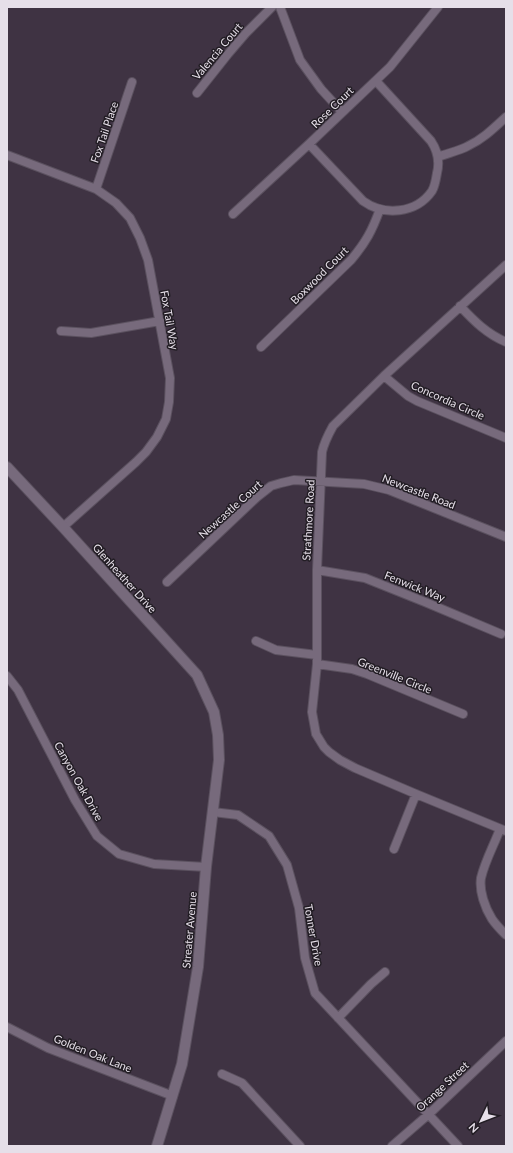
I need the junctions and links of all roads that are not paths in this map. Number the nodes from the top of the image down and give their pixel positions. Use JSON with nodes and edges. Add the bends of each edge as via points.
{"nodes":[{"id":1,"x":272,"y":7,"type":"edge"},
{"id":2,"x":280,"y":7,"type":"edge"},
{"id":3,"x":438,"y":7,"type":"edge"},
{"id":4,"x":376,"y":81,"type":"junction"},
{"id":5,"x":132,"y":82,"type":"dead end"},
{"id":6,"x":197,"y":93,"type":"dead end"},
{"id":7,"x":342,"y":112,"type":"junction"},
{"id":8,"x":506,"y":117,"type":"edge"},
{"id":9,"x":309,"y":144,"type":"junction"},
{"id":10,"x":7,"y":155,"type":"edge"},
{"id":11,"x":438,"y":156,"type":"junction"},
{"id":12,"x":96,"y":189,"type":"junction"},
{"id":13,"x":380,"y":209,"type":"junction"},
{"id":14,"x":233,"y":214,"type":"dead end"},
{"id":15,"x":506,"y":265,"type":"edge"},
{"id":16,"x":460,"y":306,"type":"junction"},
{"id":17,"x":160,"y":321,"type":"junction"},
{"id":18,"x":61,"y":331,"type":"dead end"},
{"id":19,"x":506,"y":342,"type":"edge"},
{"id":20,"x":261,"y":347,"type":"dead end"},
{"id":21,"x":384,"y":376,"type":"junction"},
{"id":22,"x":506,"y":438,"type":"edge"},
{"id":23,"x":7,"y":467,"type":"edge"},
{"id":24,"x":321,"y":481,"type":"junction"},
{"id":25,"x":63,"y":527,"type":"junction"},
{"id":26,"x":506,"y":537,"type":"edge"},
{"id":27,"x":317,"y":570,"type":"junction"},
{"id":28,"x":167,"y":582,"type":"dead end"},
{"id":29,"x":501,"y":634,"type":"dead end"},
{"id":30,"x":256,"y":641,"type":"dead end"},
{"id":31,"x":317,"y":660,"type":"junction"},
{"id":32,"x":7,"y":676,"type":"edge"},
{"id":33,"x":214,"y":712,"type":"joint"},
{"id":34,"x":463,"y":714,"type":"dead end"},
{"id":35,"x":416,"y":794,"type":"junction"},
{"id":36,"x":213,"y":812,"type":"junction"},
{"id":37,"x":503,"y":830,"type":"edge"},
{"id":38,"x":394,"y":849,"type":"dead end"},
{"id":39,"x":206,"y":867,"type":"junction"},
{"id":40,"x":506,"y":936,"type":"edge"},
{"id":41,"x":385,"y":972,"type":"dead end"},
{"id":42,"x":338,"y":1018,"type":"junction"},
{"id":43,"x":7,"y":1028,"type":"edge"},
{"id":44,"x":506,"y":1041,"type":"edge"},
{"id":45,"x":222,"y":1074,"type":"dead end"},
{"id":46,"x":173,"y":1096,"type":"junction"},
{"id":47,"x":429,"y":1114,"type":"junction"},
{"id":48,"x":157,"y":1146,"type":"edge"},
{"id":49,"x":300,"y":1146,"type":"edge"},
{"id":50,"x":392,"y":1146,"type":"edge"},
{"id":51,"x":458,"y":1146,"type":"edge"}],
"edges":[{"from":1,"to":6,"type":"street","name":"Valencia Court","via":[[246,33]]},
{"from":2,"to":7,"type":"street","via":[[300,60]]},
{"from":3,"to":4,"type":"street","name":"Rose Court","via":[[400,56]]},
{"from":4,"to":7,"type":"street","name":"Rose Court"},
{"from":4,"to":11,"type":"street","via":[[431,141]]},
{"from":5,"to":12,"type":"street","name":"Fox Tail Place"},
{"from":7,"to":9,"type":"street","name":"Rose Court"},
{"from":8,"to":11,"type":"street","via":[[467,147]]},
{"from":9,"to":13,"type":"street","via":[[363,201],[371,207]]},
{"from":9,"to":14,"type":"street","name":"Rose Court"},
{"from":10,"to":12,"type":"street","name":"Fox Tail Way"},
{"from":11,"to":13,"type":"street","via":[[438,169],[432,190],[425,198],[403,210]]},
{"from":12,"to":17,"type":"street","name":"Fox Tail Way","via":[[116,203],[130,218],[140,238],[148,260]]},
{"from":13,"to":20,"type":"street","name":"Boxwood Court","via":[[363,246],[351,260]]},
{"from":15,"to":16,"type":"street","name":"Strathmore Road"},
{"from":16,"to":19,"type":"street","via":[[486,332]]},
{"from":16,"to":21,"type":"street","name":"Strathmore Road"},
{"from":17,"to":18,"type":"street","via":[[91,334]]},
{"from":17,"to":25,"type":"street","name":"Fox Tail Way","via":[[170,378],[166,419],[146,452]]},
{"from":21,"to":22,"type":"street","name":"Concordia Circle","via":[[416,401]]},
{"from":21,"to":24,"type":"street","name":"Strathmore Road","via":[[328,434],[323,448]]},
{"from":23,"to":25,"type":"street","name":"Glenheather Drive"},
{"from":24,"to":26,"type":"street","name":"Newcastle Road","via":[[364,484],[389,490]]},
{"from":24,"to":27,"type":"street","name":"Strathmore Road"},
{"from":24,"to":28,"type":"street","name":"Newcastle Court","via":[[294,480],[271,486]]},
{"from":25,"to":33,"type":"street","name":"Glenheather Drive","via":[[197,675]]},
{"from":27,"to":29,"type":"street","name":"Fenwick Way","via":[[370,580]]},
{"from":27,"to":31,"type":"street","name":"Strathmore Road"},
{"from":30,"to":31,"type":"street","name":"Greenville Circle","via":[[276,650]]},
{"from":31,"to":34,"type":"street","name":"Greenville Circle","via":[[367,674]]},
{"from":31,"to":35,"type":"street","name":"Strathmore Road","via":[[312,712],[316,734],[324,747],[355,768]]},
{"from":32,"to":39,"type":"street","name":"Canyon Oak Drive","via":[[18,690],[75,800],[97,836],[119,854],[154,864]]},
{"from":33,"to":36,"type":"street","name":"Streater Avenue","via":[[219,760]]},
{"from":35,"to":37,"type":"street","name":"Strathmore Road"},
{"from":35,"to":38,"type":"street"},
{"from":36,"to":39,"type":"street","name":"Streater Avenue"},
{"from":36,"to":42,"type":"street","name":"Tonner Drive","via":[[238,816],[269,836],[287,865],[299,908],[305,958],[315,993]]},
{"from":37,"to":40,"type":"street","via":[[486,864],[481,885],[488,913]]},
{"from":39,"to":46,"type":"street","name":"Streater Avenue","via":[[198,967],[182,1064]]},
{"from":41,"to":42,"type":"street"},
{"from":42,"to":47,"type":"street","name":"Tonner Drive"},
{"from":43,"to":46,"type":"street","name":"Golden Oak Lane","via":[[48,1048]]},
{"from":44,"to":47,"type":"street","name":"Orange Street"},
{"from":45,"to":49,"type":"street","via":[[242,1083]]},
{"from":46,"to":48,"type":"street","name":"Streater Avenue"},
{"from":47,"to":50,"type":"street","name":"Orange Street"},
{"from":47,"to":51,"type":"street","name":"Tonner Drive"}]}
